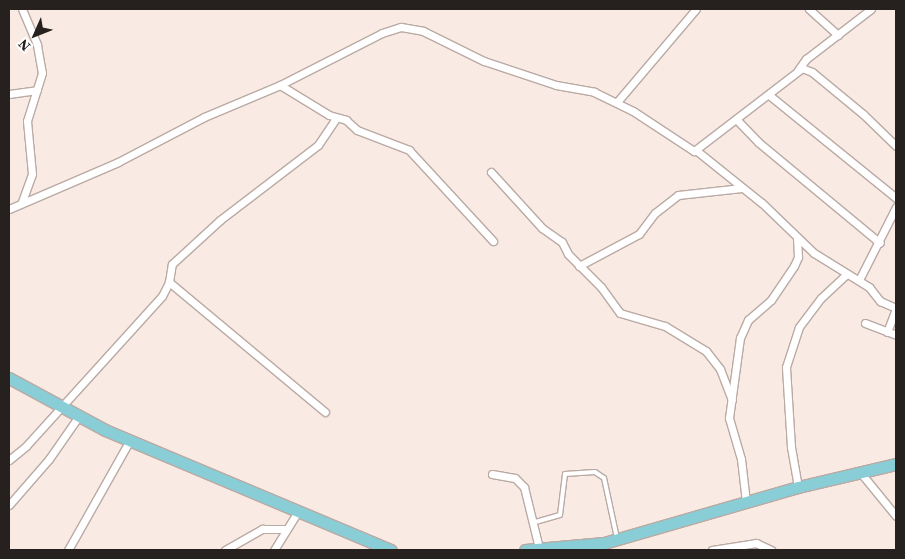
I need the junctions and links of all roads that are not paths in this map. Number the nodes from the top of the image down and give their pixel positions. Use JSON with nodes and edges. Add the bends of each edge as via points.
{"nodes":[{"id":1,"x":22,"y":9,"type":"edge"},
{"id":2,"x":696,"y":9,"type":"edge"},
{"id":3,"x":810,"y":9,"type":"edge"},
{"id":4,"x":871,"y":9,"type":"edge"},
{"id":5,"x":838,"y":35,"type":"junction"},
{"id":6,"x":798,"y":70,"type":"junction"},
{"id":7,"x":280,"y":85,"type":"junction"},
{"id":8,"x":37,"y":90,"type":"junction"},
{"id":9,"x":9,"y":94,"type":"edge"},
{"id":10,"x":769,"y":95,"type":"junction"},
{"id":11,"x":617,"y":102,"type":"junction"},
{"id":12,"x":336,"y":118,"type":"junction"},
{"id":13,"x":736,"y":119,"type":"junction"},
{"id":14,"x":896,"y":146,"type":"edge"},
{"id":15,"x":697,"y":151,"type":"junction"},
{"id":16,"x":492,"y":172,"type":"dead end"},
{"id":17,"x":742,"y":188,"type":"junction"},
{"id":18,"x":896,"y":198,"type":"edge"},
{"id":19,"x":22,"y":202,"type":"junction"},
{"id":20,"x":896,"y":207,"type":"edge"},
{"id":21,"x":9,"y":209,"type":"edge"},
{"id":22,"x":797,"y":238,"type":"junction"},
{"id":23,"x":493,"y":241,"type":"dead end"},
{"id":24,"x":880,"y":243,"type":"junction"},
{"id":25,"x":579,"y":266,"type":"junction"},
{"id":26,"x":846,"y":274,"type":"junction"},
{"id":27,"x":858,"y":280,"type":"junction"},
{"id":28,"x":169,"y":282,"type":"junction"},
{"id":29,"x":896,"y":308,"type":"edge"},
{"id":30,"x":865,"y":323,"type":"dead end"},
{"id":31,"x":888,"y":332,"type":"junction"},
{"id":32,"x":896,"y":335,"type":"edge"},
{"id":33,"x":9,"y":378,"type":"edge"},
{"id":34,"x":732,"y":400,"type":"junction"},
{"id":35,"x":62,"y":406,"type":"junction"},
{"id":36,"x":325,"y":412,"type":"dead end"},
{"id":37,"x":79,"y":416,"type":"junction"},
{"id":38,"x":130,"y":440,"type":"junction"},
{"id":39,"x":9,"y":460,"type":"edge"},
{"id":40,"x":896,"y":462,"type":"edge"},
{"id":41,"x":860,"y":472,"type":"junction"},
{"id":42,"x":492,"y":474,"type":"dead end"},
{"id":43,"x":798,"y":487,"type":"junction"},
{"id":44,"x":746,"y":502,"type":"junction"},
{"id":45,"x":9,"y":505,"type":"edge"},
{"id":46,"x":297,"y":513,"type":"junction"},
{"id":47,"x":896,"y":516,"type":"edge"},
{"id":48,"x":531,"y":523,"type":"junction"},
{"id":49,"x":286,"y":529,"type":"junction"},
{"id":50,"x":617,"y":538,"type":"junction"},
{"id":51,"x":607,"y":546,"type":"edge"},
{"id":52,"x":539,"y":548,"type":"junction"},
{"id":53,"x":68,"y":550,"type":"edge"},
{"id":54,"x":225,"y":550,"type":"edge"},
{"id":55,"x":274,"y":550,"type":"edge"},
{"id":56,"x":391,"y":550,"type":"edge"},
{"id":57,"x":525,"y":550,"type":"edge"},
{"id":58,"x":712,"y":550,"type":"edge"},
{"id":59,"x":771,"y":550,"type":"edge"}],
"edges":[{"from":1,"to":8,"type":"street","via":[[41,61]]},
{"from":2,"to":11,"type":"street"},
{"from":3,"to":5,"type":"street"},
{"from":4,"to":5,"type":"street"},
{"from":5,"to":6,"type":"street","via":[[806,59]]},
{"from":6,"to":10,"type":"street"},
{"from":6,"to":14,"type":"street","via":[[802,68],[812,72]]},
{"from":7,"to":11,"type":"street","via":[[382,33],[413,27],[484,61],[556,84],[594,92]]},
{"from":7,"to":12,"type":"street"},
{"from":7,"to":19,"type":"street","via":[[204,116],[118,162]]},
{"from":8,"to":9,"type":"street"},
{"from":8,"to":19,"type":"street","via":[[27,121],[32,174]]},
{"from":10,"to":13,"type":"street"},
{"from":10,"to":18,"type":"street"},
{"from":11,"to":15,"type":"street"},
{"from":12,"to":23,"type":"street","via":[[346,120],[364,133],[399,145],[418,157]]},
{"from":12,"to":28,"type":"street","via":[[318,145],[220,220],[172,264]]},
{"from":13,"to":15,"type":"street"},
{"from":13,"to":24,"type":"street","via":[[758,142]]},
{"from":15,"to":17,"type":"street"},
{"from":16,"to":25,"type":"street","via":[[542,228],[562,242]]},
{"from":17,"to":22,"type":"street"},
{"from":17,"to":25,"type":"street","via":[[678,195],[655,213],[640,234]]},
{"from":19,"to":21,"type":"street"},
{"from":20,"to":24,"type":"street"},
{"from":22,"to":26,"type":"street"},
{"from":22,"to":34,"type":"street","via":[[798,257],[794,266],[771,300],[744,327]]},
{"from":24,"to":27,"type":"street"},
{"from":25,"to":34,"type":"street","via":[[620,312],[665,326],[706,351],[720,369]]},
{"from":26,"to":27,"type":"street"},
{"from":26,"to":43,"type":"street","via":[[821,298],[799,328],[786,367],[791,447]]},
{"from":27,"to":29,"type":"street","via":[[869,287],[880,301]]},
{"from":28,"to":35,"type":"street","via":[[162,296]]},
{"from":28,"to":36,"type":"street"},
{"from":29,"to":31,"type":"street"},
{"from":30,"to":31,"type":"street"},
{"from":31,"to":32,"type":"street"},
{"from":33,"to":35,"type":"main road"},
{"from":34,"to":44,"type":"street","via":[[729,418],[741,459]]},
{"from":35,"to":37,"type":"main road"},
{"from":35,"to":39,"type":"street"},
{"from":37,"to":38,"type":"main road"},
{"from":37,"to":45,"type":"street","via":[[49,459]]},
{"from":38,"to":46,"type":"main road"},
{"from":38,"to":53,"type":"street"},
{"from":40,"to":41,"type":"main road"},
{"from":41,"to":43,"type":"main road"},
{"from":41,"to":47,"type":"street"},
{"from":42,"to":48,"type":"street","via":[[516,478],[520,482]]},
{"from":43,"to":44,"type":"main road"},
{"from":44,"to":50,"type":"main road"},
{"from":46,"to":49,"type":"street"},
{"from":46,"to":56,"type":"main road"},
{"from":48,"to":50,"type":"lane","via":[[560,515],[564,474],[595,472],[604,478]]},
{"from":48,"to":52,"type":"street"},
{"from":49,"to":54,"type":"street","via":[[262,529]]},
{"from":49,"to":55,"type":"street"},
{"from":50,"to":51,"type":"main road"},
{"from":51,"to":52,"type":"main road"},
{"from":52,"to":57,"type":"main road"},
{"from":58,"to":59,"type":"street","via":[[756,543]]}]}
